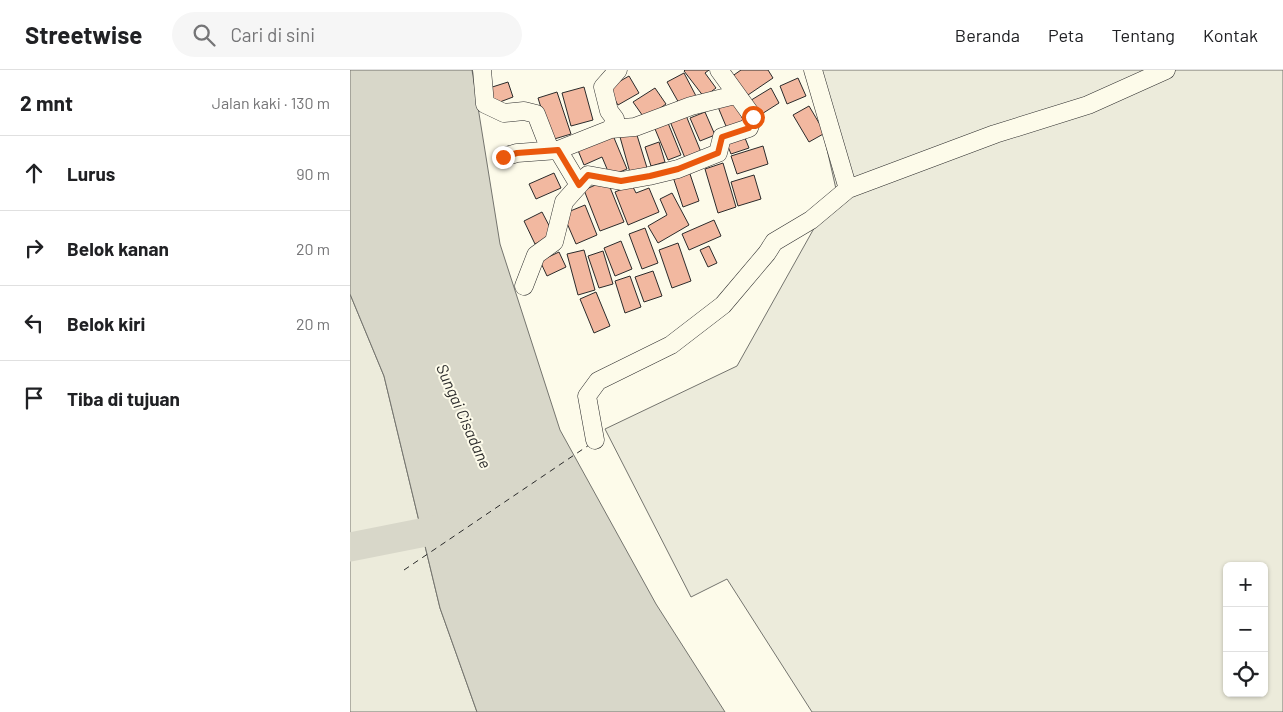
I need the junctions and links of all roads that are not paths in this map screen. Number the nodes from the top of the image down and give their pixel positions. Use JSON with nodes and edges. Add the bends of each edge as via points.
{"nodes":[{"id":1,"x":482,"y":70,"type":"edge"},
{"id":2,"x":618,"y":70,"type":"edge"},
{"id":3,"x":719,"y":70,"type":"edge"},
{"id":4,"x":813,"y":70,"type":"edge"},
{"id":5,"x":1166,"y":70,"type":"edge"},
{"id":6,"x":735,"y":95,"type":"junction"},
{"id":7,"x":611,"y":129,"type":"junction"},
{"id":8,"x":554,"y":150,"type":"junction"},
{"id":9,"x":503,"y":157,"type":"dead end"},
{"id":10,"x":579,"y":185,"type":"junction"},
{"id":11,"x":848,"y":189,"type":"junction"},
{"id":12,"x":524,"y":286,"type":"dead end"},
{"id":13,"x":595,"y":440,"type":"dead end"}],
"edges":[{"from":1,"to":8,"type":"street","via":[[485,104],[504,113],[524,111],[536,114]]},
{"from":2,"to":7,"type":"street","via":[[603,87],[609,111],[615,119]]},
{"from":3,"to":6,"type":"street"},
{"from":4,"to":11,"type":"street"},
{"from":5,"to":11,"type":"street","via":[[1088,105],[995,134]]},
{"from":6,"to":7,"type":"street","via":[[691,106],[635,127]]},
{"from":6,"to":10,"type":"street","via":[[753,117],[749,128],[722,137],[718,153],[678,169],[621,181],[588,175]]},
{"from":7,"to":8,"type":"street"},
{"from":8,"to":9,"type":"street"},
{"from":8,"to":10,"type":"street"},
{"from":10,"to":12,"type":"street","via":[[564,202],[554,242],[536,255]]},
{"from":11,"to":13,"type":"street","via":[[811,220],[774,242],[723,305],[671,345],[598,381],[587,396]]}]}
